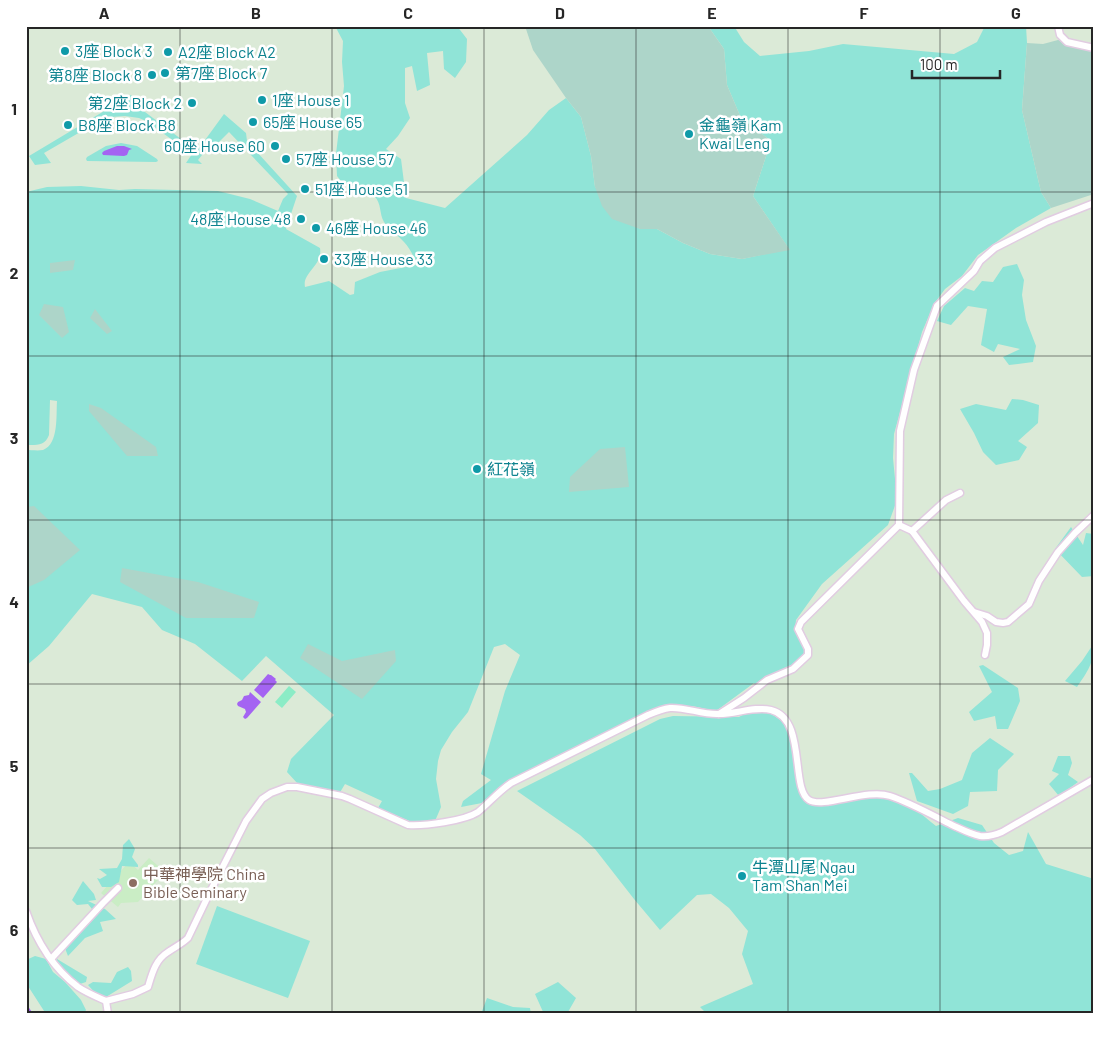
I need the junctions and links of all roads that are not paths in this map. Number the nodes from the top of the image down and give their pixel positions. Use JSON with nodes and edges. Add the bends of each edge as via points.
{"nodes":[{"id":1,"x":1058,"y":26,"type":"edge"},
{"id":2,"x":1094,"y":48,"type":"edge"},
{"id":3,"x":1094,"y":203,"type":"edge"},
{"id":4,"x":960,"y":493,"type":"dead end"},
{"id":5,"x":1094,"y":515,"type":"edge"},
{"id":6,"x":899,"y":525,"type":"junction"},
{"id":7,"x":912,"y":531,"type":"junction"},
{"id":8,"x":974,"y":612,"type":"junction"},
{"id":9,"x":985,"y":655,"type":"dead end"},
{"id":10,"x":718,"y":714,"type":"junction"},
{"id":11,"x":1094,"y":779,"type":"edge"},
{"id":12,"x":118,"y":888,"type":"dead end"},
{"id":13,"x":26,"y":911,"type":"edge"},
{"id":14,"x":52,"y":959,"type":"junction"},
{"id":15,"x":106,"y":1001,"type":"junction"},
{"id":16,"x":108,"y":1014,"type":"edge"}],
"edges":[{"from":1,"to":2,"type":"street","via":[[1060,35],[1068,42]]},
{"from":3,"to":6,"type":"street","via":[[1046,222],[995,248],[937,306],[914,370],[900,431]]},
{"from":4,"to":7,"type":"street","via":[[946,500]]},
{"from":5,"to":8,"type":"street","via":[[1058,552],[1029,604],[1008,622],[996,622]]},
{"from":6,"to":7,"type":"street"},
{"from":6,"to":10,"type":"street","via":[[801,622],[798,629],[808,655],[793,669],[767,680]]},
{"from":7,"to":8,"type":"street"},
{"from":8,"to":9,"type":"street","via":[[987,634]]},
{"from":10,"to":11,"type":"street","via":[[762,709],[780,714],[793,735],[802,790],[809,800],[819,802],[883,794],[978,836],[1002,832]]},
{"from":10,"to":15,"type":"street","via":[[674,708],[652,713],[511,783],[479,811],[460,819],[408,825],[342,796],[297,787],[271,793],[262,799],[246,821],[188,938],[156,964],[148,987]]},
{"from":12,"to":14,"type":"street"},
{"from":13,"to":14,"type":"street","via":[[39,943]]},
{"from":14,"to":15,"type":"street","via":[[59,970],[78,986]]},
{"from":15,"to":16,"type":"street"}]}
